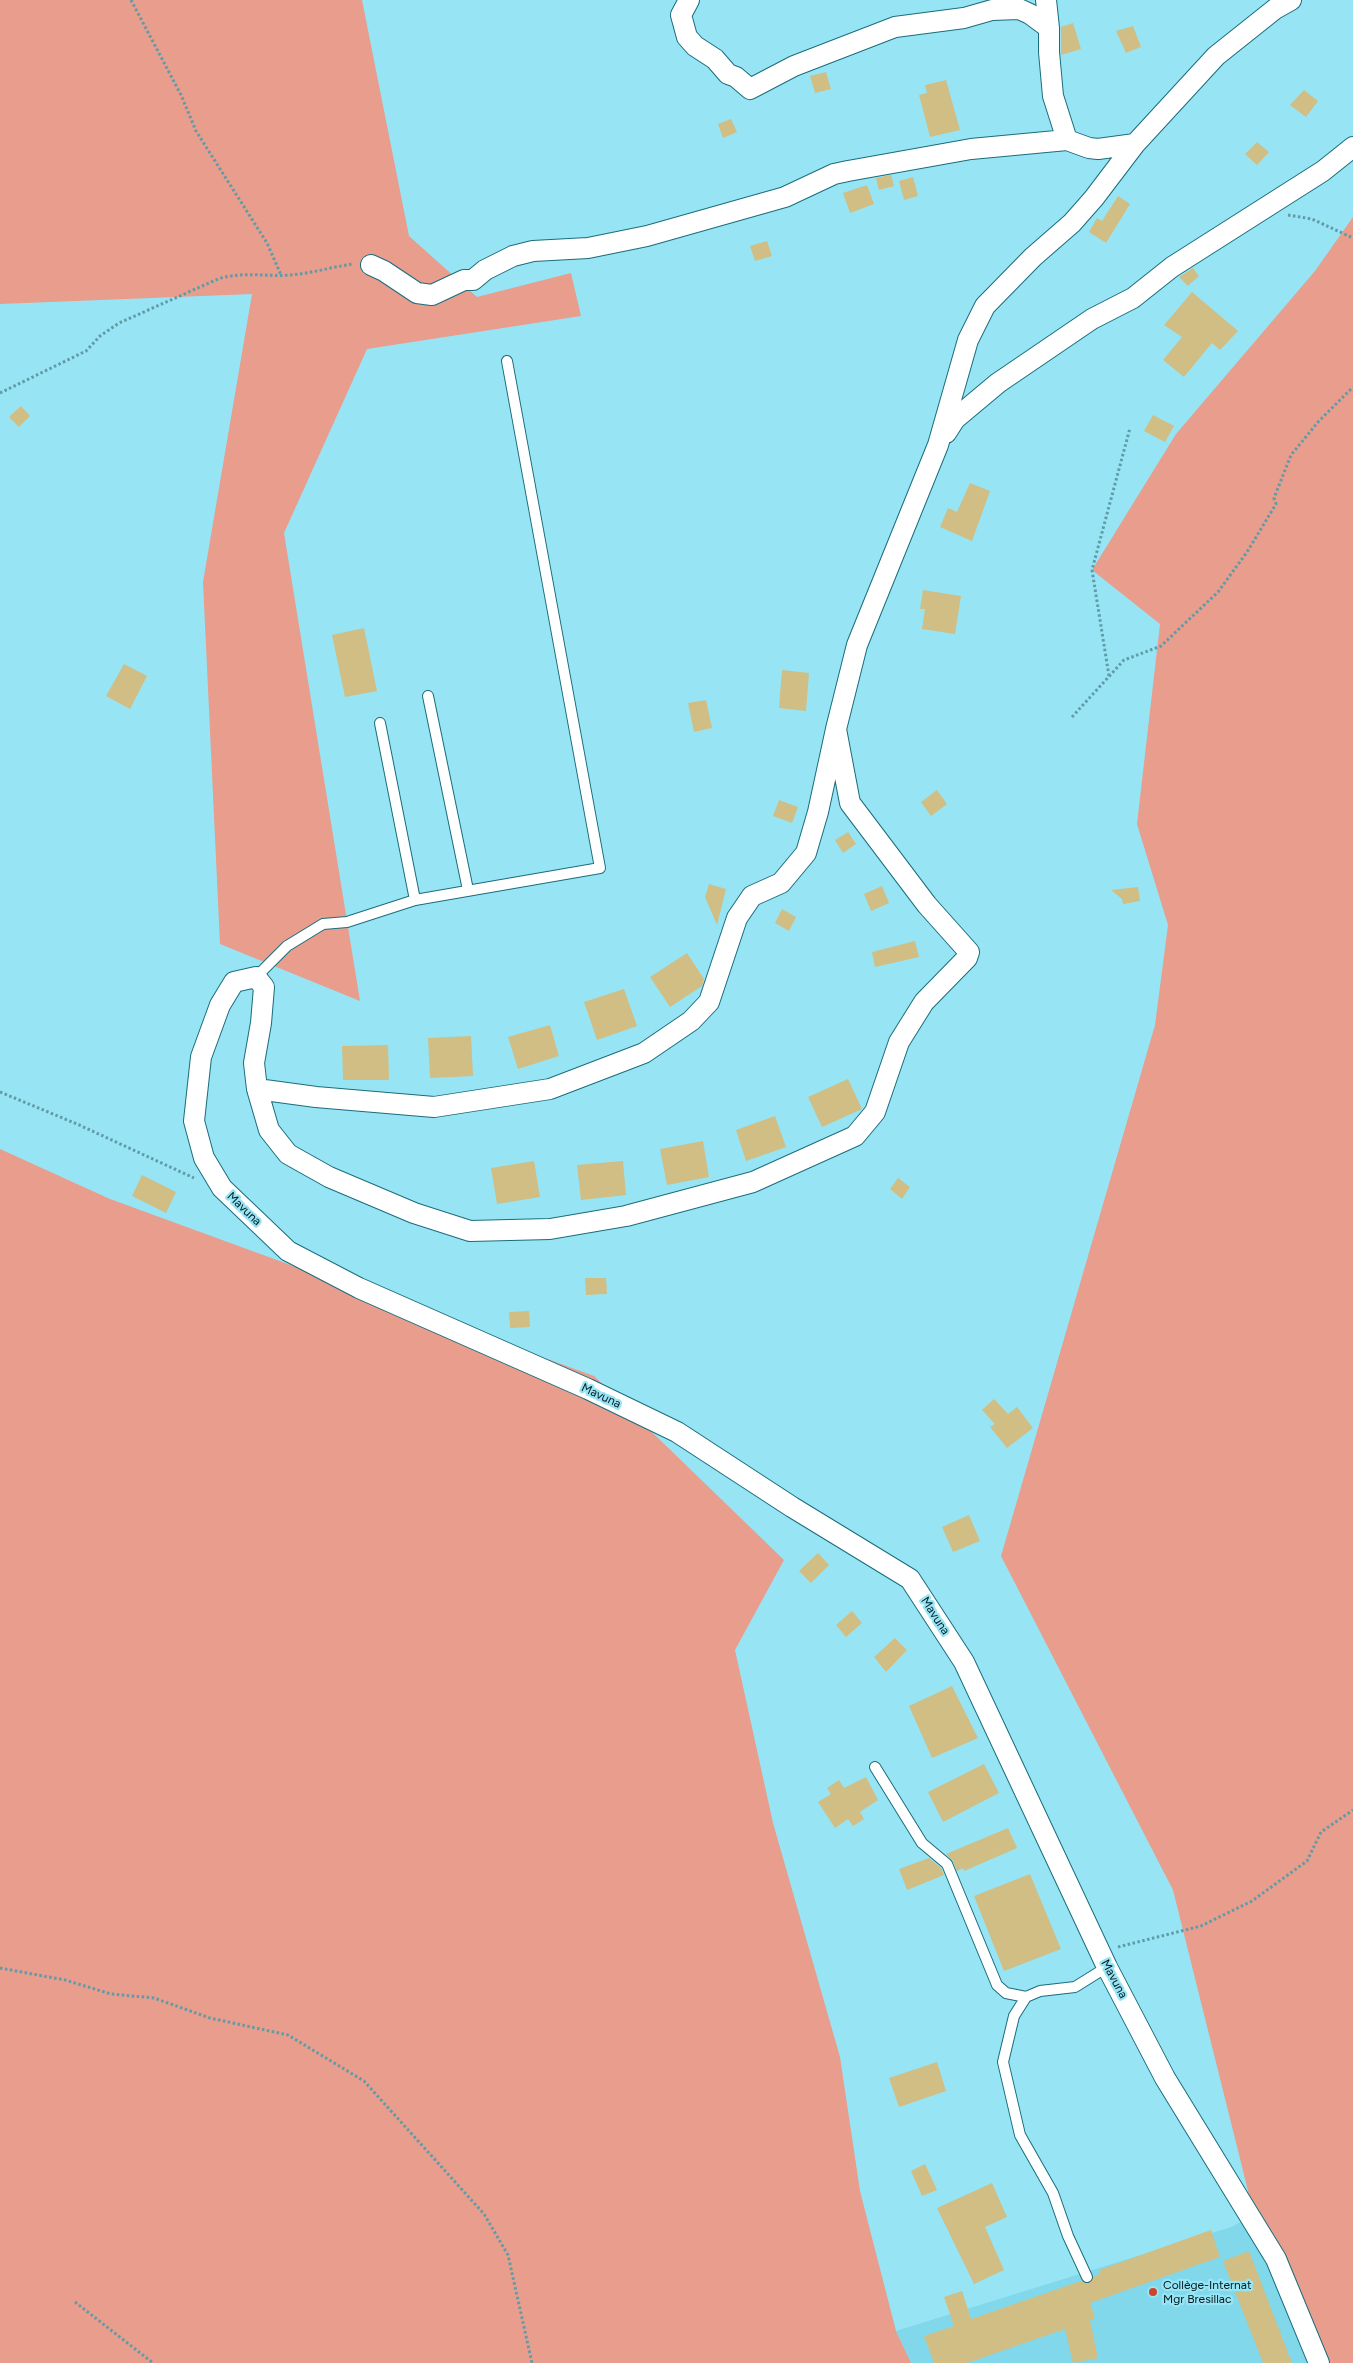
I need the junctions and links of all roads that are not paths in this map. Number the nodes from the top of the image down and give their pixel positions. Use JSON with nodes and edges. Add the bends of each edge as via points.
{"nodes":[{"id":1,"x":688,"y":0,"type":"edge"},
{"id":2,"x":1046,"y":0,"type":"edge"},
{"id":3,"x":1291,"y":0,"type":"edge"},
{"id":4,"x":1049,"y":28,"type":"junction"},
{"id":5,"x":1067,"y":140,"type":"junction"},
{"id":6,"x":1135,"y":144,"type":"junction"},
{"id":7,"x":1353,"y":147,"type":"edge"},
{"id":8,"x":371,"y":265,"type":"road end"},
{"id":9,"x":507,"y":361,"type":"dead end"},
{"id":10,"x":938,"y":445,"type":"junction"},
{"id":11,"x":428,"y":696,"type":"dead end"},
{"id":12,"x":380,"y":723,"type":"dead end"},
{"id":13,"x":836,"y":730,"type":"junction"},
{"id":14,"x":468,"y":890,"type":"junction"},
{"id":15,"x":415,"y":900,"type":"junction"},
{"id":16,"x":256,"y":977,"type":"junction"},
{"id":17,"x":257,"y":1089,"type":"junction"},
{"id":18,"x":876,"y":1767,"type":"dead end"},
{"id":19,"x":1103,"y":1959,"type":"junction"},
{"id":20,"x":1026,"y":1997,"type":"junction"},
{"id":21,"x":1087,"y":2277,"type":"dead end"},
{"id":22,"x":1319,"y":2363,"type":"edge"}],
"edges":[{"from":1,"to":4,"type":"street","via":[[681,15],[687,37],[728,74],[750,88],[789,68],[895,27],[964,18],[992,10],[1020,9]]},
{"from":2,"to":4,"type":"street"},
{"from":3,"to":6,"type":"street","via":[[1216,56]]},
{"from":4,"to":5,"type":"street","via":[[1053,96]]},
{"from":5,"to":6,"type":"street","via":[[1098,149]]},
{"from":5,"to":8,"type":"street","via":[[971,149],[834,174],[785,197],[648,236],[580,249],[533,251],[513,256],[473,280],[464,280],[432,296],[417,293]]},
{"from":6,"to":10,"type":"street","via":[[1072,223],[1033,257],[986,306],[968,340]]},
{"from":7,"to":10,"type":"street","via":[[1263,211],[1172,267],[1133,298],[1092,319],[998,382],[955,419]]},
{"from":9,"to":14,"type":"lane","via":[[600,868]]},
{"from":10,"to":13,"type":"street","via":[[857,644]]},
{"from":11,"to":14,"type":"lane"},
{"from":12,"to":15,"type":"lane"},
{"from":13,"to":17,"type":"street","via":[[806,853],[781,883],[752,896],[737,918],[709,1002],[692,1021],[644,1053],[550,1088],[434,1107]]},
{"from":13,"to":17,"type":"street","via":[[850,803],[927,905],[969,952],[967,958],[924,1002],[899,1042],[876,1112],[855,1136],[753,1182],[626,1216],[550,1229],[470,1231],[406,1210],[329,1177],[288,1154],[269,1130]]},
{"from":14,"to":15,"type":"lane"},
{"from":15,"to":16,"type":"lane","via":[[347,922],[323,924],[286,946]]},
{"from":16,"to":17,"type":"street","via":[[264,987],[254,1063]]},
{"from":16,"to":19,"type":"street","name":"Mavuna","via":[[234,982],[220,1005],[201,1057],[194,1121],[204,1158],[222,1188],[288,1251],[359,1288],[677,1432],[910,1579],[964,1662]]},
{"from":18,"to":20,"type":"lane","via":[[922,1843],[947,1864],[997,1985],[1006,1993]]},
{"from":19,"to":20,"type":"lane","via":[[1075,1987],[1040,1991]]},
{"from":19,"to":22,"type":"street","name":"Mavuna","via":[[1174,2094],[1276,2259]]},
{"from":20,"to":21,"type":"lane","via":[[1014,2016],[1004,2062],[1020,2135],[1053,2193]]}]}
